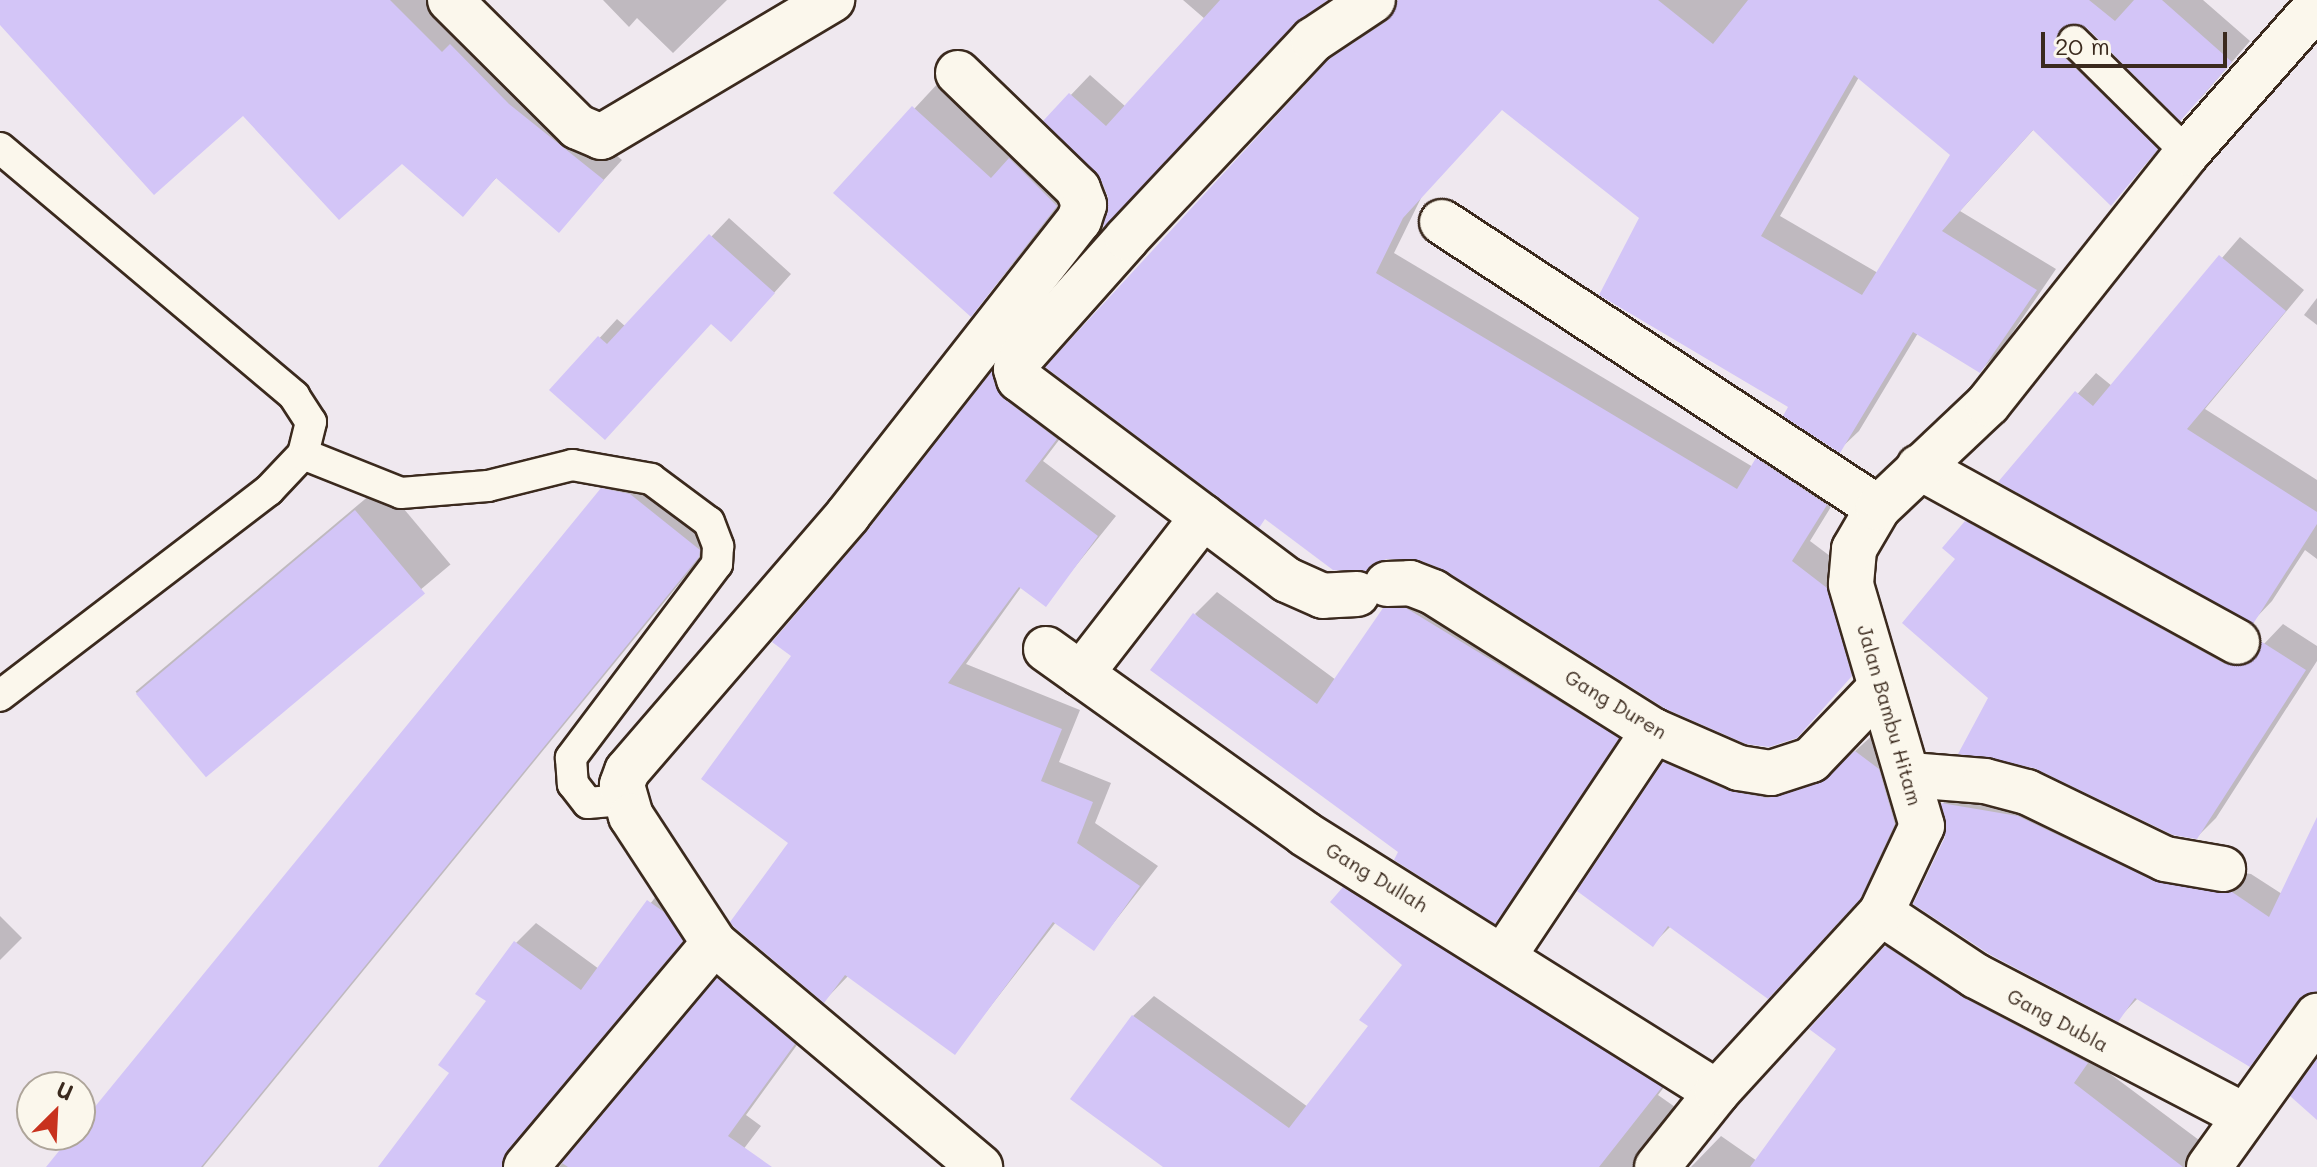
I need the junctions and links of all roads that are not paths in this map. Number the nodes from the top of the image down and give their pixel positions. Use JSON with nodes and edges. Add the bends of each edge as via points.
{"nodes":[{"id":1,"x":450,"y":0,"type":"edge"},
{"id":2,"x":832,"y":0,"type":"edge"},
{"id":3,"x":1373,"y":0,"type":"edge"},
{"id":4,"x":2317,"y":6,"type":"edge"},
{"id":5,"x":2074,"y":41,"type":"dead end"},
{"id":6,"x":958,"y":73,"type":"dead end"},
{"id":7,"x":0,"y":148,"type":"edge"},
{"id":8,"x":2187,"y":153,"type":"junction"},
{"id":9,"x":1084,"y":205,"type":"junction"},
{"id":10,"x":1442,"y":222,"type":"dead end"},
{"id":11,"x":1127,"y":238,"type":"junction"},
{"id":12,"x":303,"y":454,"type":"junction"},
{"id":13,"x":1919,"y":467,"type":"junction"},
{"id":14,"x":1878,"y":508,"type":"junction"},
{"id":15,"x":1203,"y":517,"type":"junction"},
{"id":16,"x":2237,"y":642,"type":"dead end"},
{"id":17,"x":1046,"y":649,"type":"dead end"},
{"id":18,"x":1081,"y":674,"type":"junction"},
{"id":19,"x":1878,"y":690,"type":"junction"},
{"id":20,"x":0,"y":696,"type":"edge"},
{"id":21,"x":1654,"y":731,"type":"junction"},
{"id":22,"x":1910,"y":775,"type":"junction"},
{"id":23,"x":623,"y":800,"type":"junction"},
{"id":24,"x":2223,"y":869,"type":"dead end"},
{"id":25,"x":1881,"y":913,"type":"junction"},
{"id":26,"x":714,"y":943,"type":"junction"},
{"id":27,"x":1503,"y":957,"type":"junction"},
{"id":28,"x":2317,"y":1016,"type":"edge"},
{"id":29,"x":1717,"y":1092,"type":"junction"},
{"id":30,"x":2243,"y":1115,"type":"junction"},
{"id":31,"x":526,"y":1167,"type":"edge"},
{"id":32,"x":980,"y":1167,"type":"edge"},
{"id":33,"x":1657,"y":1167,"type":"edge"},
{"id":34,"x":2209,"y":1167,"type":"edge"}],
"edges":[{"from":1,"to":2,"type":"street","via":[[578,127],[601,137]]},
{"from":3,"to":11,"type":"street","via":[[1313,40]]},
{"from":4,"to":8,"type":"street","name":"Jalan Bambu Hitam"},
{"from":5,"to":8,"type":"lane"},
{"from":6,"to":9,"type":"street","via":[[1078,189]]},
{"from":7,"to":12,"type":"lane","via":[[294,396],[311,422]]},
{"from":8,"to":13,"type":"street","name":"Jalan Bambu Hitam","via":[[1988,404]]},
{"from":9,"to":11,"type":"street"},
{"from":9,"to":23,"type":"street","via":[[1079,220],[848,515],[627,771]]},
{"from":10,"to":14,"type":"street"},
{"from":11,"to":15,"type":"street","name":"Gang Duren","via":[[1016,369],[1019,379]]},
{"from":12,"to":20,"type":"lane","via":[[269,490]]},
{"from":12,"to":23,"type":"lane","via":[[401,493],[488,486],[572,465],[651,479],[709,522],[718,546],[717,564],[571,758],[573,784],[588,803]]},
{"from":13,"to":14,"type":"street","name":"Jalan Bambu Hitam"},
{"from":13,"to":16,"type":"street"},
{"from":14,"to":19,"type":"street","name":"Jalan Bambu Hitam","via":[[1854,549],[1851,584]]},
{"from":15,"to":18,"type":"street"},
{"from":15,"to":21,"type":"street","name":"Gang Duren","via":[[1306,590],[1337,597],[1410,583],[1433,592]]},
{"from":17,"to":18,"type":"street","name":"Gang Dullah"},
{"from":18,"to":27,"type":"street","name":"Gang Dullah","via":[[1305,834]]},
{"from":19,"to":21,"type":"street","name":"Gang Duren","via":[[1825,750],[1786,771],[1739,768]]},
{"from":19,"to":22,"type":"street","name":"Jalan Bambu Hitam"},
{"from":21,"to":27,"type":"street"},
{"from":22,"to":24,"type":"street","via":[[1985,781],[2027,792],[2165,859]]},
{"from":22,"to":25,"type":"street","name":"Jalan Bambu Hitam","via":[[1922,826]]},
{"from":23,"to":26,"type":"street"},
{"from":25,"to":29,"type":"street","name":"Jalan Bambu Hitam"},
{"from":25,"to":30,"type":"street","name":"Gang Dubla","via":[[1976,976]]},
{"from":26,"to":31,"type":"street"},
{"from":26,"to":32,"type":"street"},
{"from":27,"to":29,"type":"street","name":"Gang Dullah"},
{"from":28,"to":30,"type":"street"},
{"from":29,"to":33,"type":"street","name":"Jalan Bambu Hitam"},
{"from":30,"to":34,"type":"street"}]}
